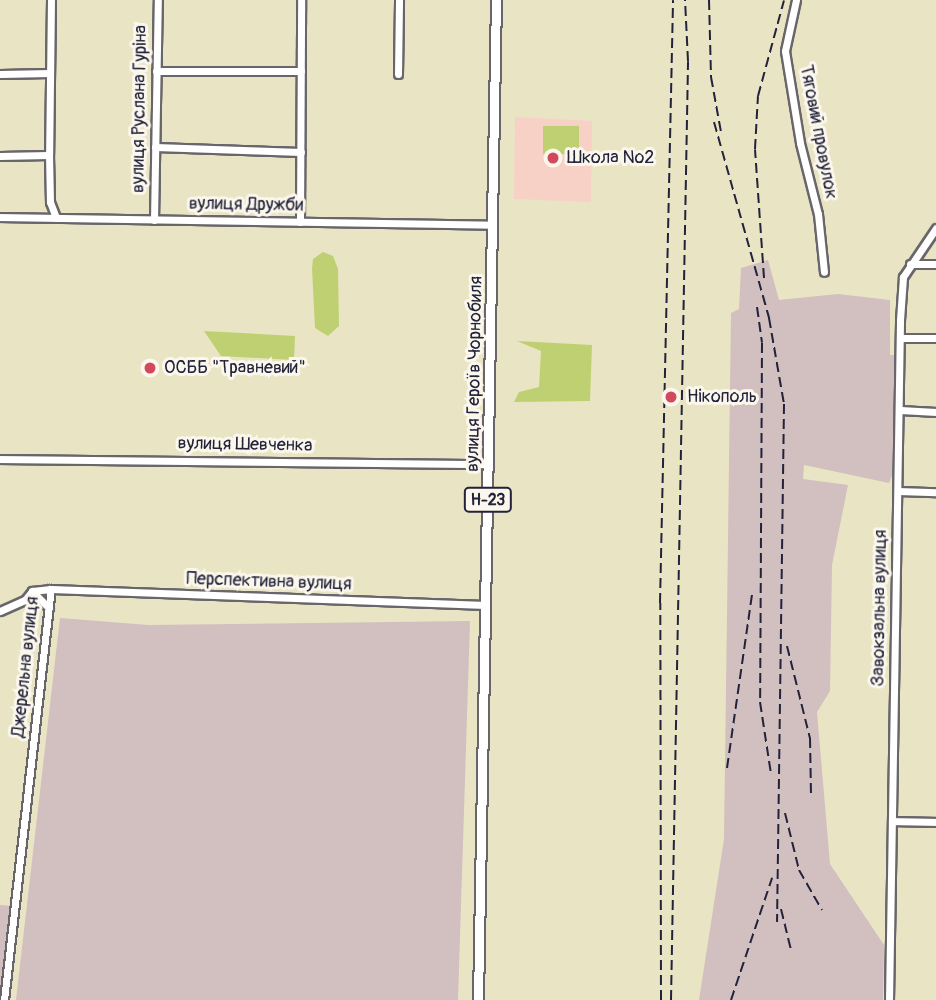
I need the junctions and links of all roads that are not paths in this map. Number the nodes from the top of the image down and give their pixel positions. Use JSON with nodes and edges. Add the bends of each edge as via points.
{"nodes":[{"id":1,"x":51,"y":0,"type":"edge"},
{"id":2,"x":158,"y":0,"type":"edge"},
{"id":3,"x":301,"y":0,"type":"edge"},
{"id":4,"x":399,"y":0,"type":"edge"},
{"id":5,"x":496,"y":0,"type":"edge"},
{"id":6,"x":796,"y":0,"type":"edge"},
{"id":7,"x":156,"y":71,"type":"junction"},
{"id":8,"x":301,"y":71,"type":"junction"},
{"id":9,"x":50,"y":72,"type":"junction"},
{"id":10,"x":0,"y":74,"type":"edge"},
{"id":11,"x":398,"y":74,"type":"dead end"},
{"id":12,"x":155,"y":147,"type":"junction"},
{"id":13,"x":300,"y":152,"type":"junction"},
{"id":14,"x":48,"y":155,"type":"junction"},
{"id":15,"x":0,"y":156,"type":"edge"},
{"id":16,"x":0,"y":217,"type":"edge"},
{"id":17,"x":56,"y":218,"type":"junction"},
{"id":18,"x":154,"y":219,"type":"junction"},
{"id":19,"x":300,"y":222,"type":"junction"},
{"id":20,"x":492,"y":225,"type":"junction"},
{"id":21,"x":936,"y":228,"type":"edge"},
{"id":22,"x":910,"y":264,"type":"junction"},
{"id":23,"x":936,"y":264,"type":"edge"},
{"id":24,"x":824,"y":272,"type":"dead end"},
{"id":25,"x":900,"y":338,"type":"junction"},
{"id":26,"x":936,"y":338,"type":"edge"},
{"id":27,"x":900,"y":410,"type":"junction"},
{"id":28,"x":936,"y":412,"type":"edge"},
{"id":29,"x":0,"y":459,"type":"edge"},
{"id":30,"x":489,"y":464,"type":"junction"},
{"id":31,"x":898,"y":491,"type":"junction"},
{"id":32,"x":936,"y":492,"type":"edge"},
{"id":33,"x":51,"y":589,"type":"junction"},
{"id":34,"x":32,"y":591,"type":"junction"},
{"id":35,"x":486,"y":605,"type":"junction"},
{"id":36,"x":49,"y":608,"type":"junction"},
{"id":37,"x":0,"y":611,"type":"edge"},
{"id":38,"x":892,"y":821,"type":"junction"},
{"id":39,"x":936,"y":822,"type":"edge"},
{"id":40,"x":4,"y":1000,"type":"edge"},
{"id":41,"x":478,"y":1000,"type":"edge"},
{"id":42,"x":889,"y":1000,"type":"edge"}],
"edges":[{"from":1,"to":9,"type":"street"},
{"from":2,"to":7,"type":"street","name":"вулиця Руслана Гуріна"},
{"from":3,"to":8,"type":"street"},
{"from":4,"to":11,"type":"street"},
{"from":5,"to":20,"type":"main road","name":"вулиця Героїв Чорнобиля","number":"Н-23"},
{"from":6,"to":24,"type":"street","name":"Тяговий провулок","via":[[786,51],[800,143],[818,214]]},
{"from":7,"to":8,"type":"street"},
{"from":7,"to":12,"type":"street","name":"вулиця Руслана Гуріна"},
{"from":8,"to":13,"type":"street"},
{"from":9,"to":10,"type":"street"},
{"from":9,"to":14,"type":"street"},
{"from":12,"to":13,"type":"street"},
{"from":12,"to":18,"type":"street","name":"вулиця Руслана Гуріна"},
{"from":13,"to":19,"type":"street"},
{"from":14,"to":15,"type":"street"},
{"from":14,"to":17,"type":"street","via":[[50,202]]},
{"from":16,"to":17,"type":"street","name":"вулиця Дружби"},
{"from":17,"to":18,"type":"street","name":"вулиця Дружби"},
{"from":18,"to":19,"type":"street","name":"вулиця Дружби"},
{"from":19,"to":20,"type":"street","name":"вулиця Дружби"},
{"from":20,"to":30,"type":"main road","name":"вулиця Героїв Чорнобиля","number":"Н-23"},
{"from":21,"to":22,"type":"street","name":"Завокзальна вулиця"},
{"from":22,"to":23,"type":"street"},
{"from":22,"to":25,"type":"street","name":"Завокзальна вулиця","via":[[903,277]]},
{"from":25,"to":26,"type":"street"},
{"from":25,"to":27,"type":"street","name":"Завокзальна вулиця"},
{"from":27,"to":28,"type":"street"},
{"from":27,"to":31,"type":"street","name":"Завокзальна вулиця"},
{"from":29,"to":30,"type":"street","name":"вулиця Шевченка"},
{"from":30,"to":35,"type":"main road","name":"вулиця Героїв Чорнобиля","number":"Н-23"},
{"from":31,"to":32,"type":"street"},
{"from":31,"to":38,"type":"street","name":"Завокзальна вулиця"},
{"from":33,"to":34,"type":"street","name":"Перспективна вулиця"},
{"from":33,"to":35,"type":"street","name":"Перспективна вулиця"},
{"from":33,"to":36,"type":"street","name":"Джерельна вулиця"},
{"from":34,"to":36,"type":"street"},
{"from":34,"to":37,"type":"street","via":[[25,600]]},
{"from":35,"to":41,"type":"main road","name":"вулиця Героїв Чорнобиля","number":"Н-23"},
{"from":36,"to":40,"type":"street","name":"Джерельна вулиця"},
{"from":38,"to":39,"type":"street"},
{"from":38,"to":42,"type":"street","name":"Завокзальна вулиця"}]}
